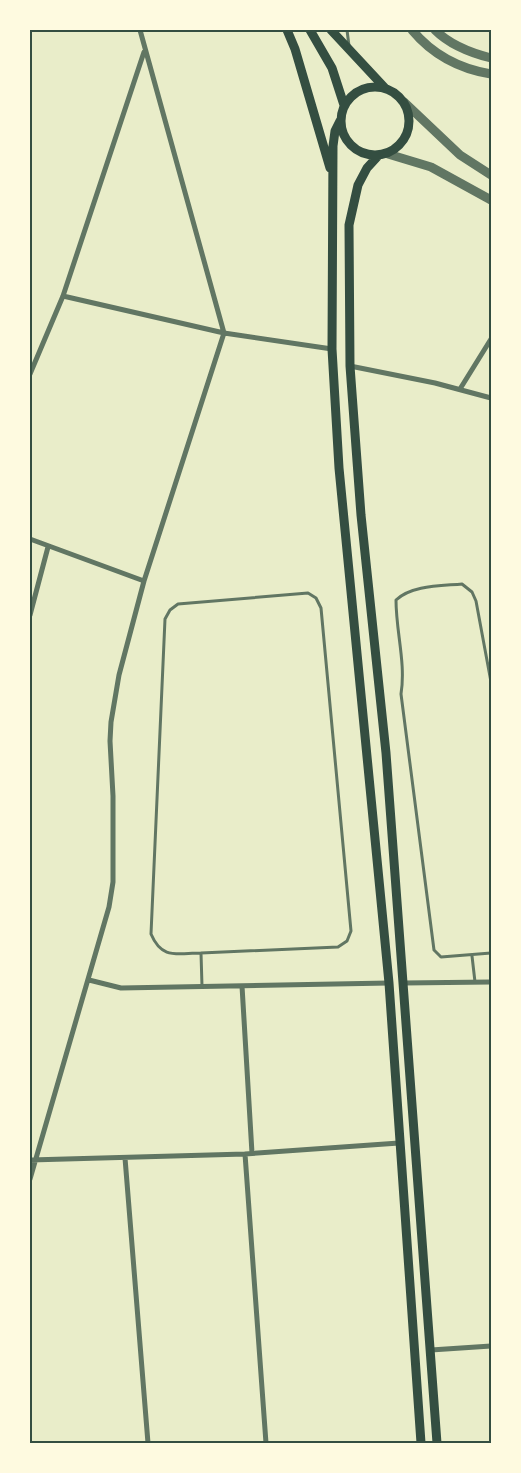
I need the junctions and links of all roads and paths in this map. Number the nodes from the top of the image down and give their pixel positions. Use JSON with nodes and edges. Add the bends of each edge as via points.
{"nodes":[{"id":1,"x":140,"y":30,"type":"edge"},
{"id":2,"x":287,"y":30,"type":"edge"},
{"id":3,"x":310,"y":30,"type":"edge"},
{"id":4,"x":331,"y":30,"type":"edge"},
{"id":5,"x":347,"y":30,"type":"edge"},
{"id":6,"x":412,"y":30,"type":"edge"},
{"id":7,"x":435,"y":30,"type":"edge"},
{"id":8,"x":145,"y":51,"type":"junction"},
{"id":9,"x":350,"y":51,"type":"junction"},
{"id":10,"x":491,"y":58,"type":"edge"},
{"id":11,"x":491,"y":74,"type":"edge"},
{"id":12,"x":385,"y":88,"type":"junction"},
{"id":13,"x":404,"y":102,"type":"junction"},
{"id":14,"x":344,"y":105,"type":"junction"},
{"id":15,"x":340,"y":120,"type":"junction"},
{"id":16,"x":388,"y":154,"type":"junction"},
{"id":17,"x":378,"y":156,"type":"junction"},
{"id":18,"x":491,"y":175,"type":"edge"},
{"id":19,"x":332,"y":177,"type":"junction"},
{"id":20,"x":491,"y":200,"type":"edge"},
{"id":21,"x":64,"y":296,"type":"junction"},
{"id":22,"x":224,"y":333,"type":"junction"},
{"id":23,"x":491,"y":339,"type":"edge"},
{"id":24,"x":332,"y":349,"type":"junction"},
{"id":25,"x":350,"y":366,"type":"junction"},
{"id":26,"x":30,"y":374,"type":"edge"},
{"id":27,"x":460,"y":389,"type":"junction"},
{"id":28,"x":491,"y":398,"type":"edge"},
{"id":29,"x":30,"y":539,"type":"edge"},
{"id":30,"x":48,"y":546,"type":"junction"},
{"id":31,"x":144,"y":581,"type":"junction"},
{"id":32,"x":30,"y":615,"type":"edge"},
{"id":33,"x":491,"y":682,"type":"edge"},
{"id":34,"x":201,"y":953,"type":"junction"},
{"id":35,"x":491,"y":954,"type":"edge"},
{"id":36,"x":472,"y":956,"type":"junction"},
{"id":37,"x":89,"y":980,"type":"junction"},
{"id":38,"x":475,"y":982,"type":"junction"},
{"id":39,"x":491,"y":982,"type":"edge"},
{"id":40,"x":388,"y":983,"type":"junction"},
{"id":41,"x":404,"y":983,"type":"junction"},
{"id":42,"x":202,"y":986,"type":"junction"},
{"id":43,"x":242,"y":986,"type":"junction"},
{"id":44,"x":399,"y":1143,"type":"junction"},
{"id":45,"x":252,"y":1153,"type":"junction"},
{"id":46,"x":244,"y":1154,"type":"junction"},
{"id":47,"x":125,"y":1158,"type":"junction"},
{"id":48,"x":32,"y":1160,"type":"edge"},
{"id":49,"x":30,"y":1179,"type":"edge"},
{"id":50,"x":491,"y":1346,"type":"edge"},
{"id":51,"x":431,"y":1350,"type":"junction"},
{"id":52,"x":148,"y":1443,"type":"edge"},
{"id":53,"x":266,"y":1443,"type":"edge"},
{"id":54,"x":421,"y":1443,"type":"edge"},
{"id":55,"x":437,"y":1443,"type":"edge"}],
"edges":[{"from":1,"to":8,"type":"street"},
{"from":2,"to":19,"type":"main road"},
{"from":3,"to":14,"type":"main road","via":[[332,68]]},
{"from":4,"to":9,"type":"main road"},
{"from":5,"to":9,"type":"lane"},
{"from":6,"to":11,"type":"street","via":[[448,60]]},
{"from":7,"to":10,"type":"street","via":[[456,45]]},
{"from":8,"to":21,"type":"street"},
{"from":8,"to":22,"type":"street"},
{"from":9,"to":12,"type":"main road"},
{"from":12,"to":13,"type":"main road"},
{"from":12,"to":14,"type":"main road","via":[[373,86],[362,89]]},
{"from":13,"to":16,"type":"main road","via":[[410,117],[408,132],[400,145]]},
{"from":13,"to":18,"type":"street","via":[[460,155]]},
{"from":14,"to":15,"type":"main road"},
{"from":15,"to":17,"type":"main road","via":[[350,145],[358,152]]},
{"from":15,"to":19,"type":"main road","via":[[335,131]]},
{"from":16,"to":17,"type":"main road"},
{"from":16,"to":20,"type":"street","via":[[431,167]]},
{"from":17,"to":25,"type":"main road","via":[[358,185],[349,224]]},
{"from":19,"to":24,"type":"main road"},
{"from":21,"to":22,"type":"street"},
{"from":21,"to":26,"type":"street"},
{"from":22,"to":24,"type":"street"},
{"from":22,"to":31,"type":"street"},
{"from":23,"to":27,"type":"street"},
{"from":24,"to":40,"type":"main road","via":[[339,468]]},
{"from":25,"to":27,"type":"street"},
{"from":25,"to":41,"type":"main road"},
{"from":27,"to":28,"type":"street"},
{"from":29,"to":30,"type":"street"},
{"from":30,"to":31,"type":"street"},
{"from":30,"to":32,"type":"street"},
{"from":31,"to":37,"type":"street","via":[[119,675],[111,722],[113,882]]},
{"from":33,"to":36,"type":"lane","via":[[476,601],[468,588],[462,584],[421,589],[403,594],[396,600],[404,677],[401,694],[430,936],[434,950],[441,957]]},
{"from":34,"to":34,"type":"lane","via":[[166,953],[159,949],[152,934],[165,619],[178,604],[308,593],[316,598],[321,608],[351,931],[347,940],[338,947]]},
{"from":34,"to":42,"type":"lane"},
{"from":35,"to":36,"type":"lane"},
{"from":36,"to":38,"type":"lane"},
{"from":37,"to":42,"type":"street","via":[[121,988]]},
{"from":37,"to":48,"type":"street"},
{"from":38,"to":39,"type":"street"},
{"from":38,"to":41,"type":"street"},
{"from":40,"to":43,"type":"street"},
{"from":40,"to":44,"type":"main road"},
{"from":41,"to":51,"type":"main road"},
{"from":42,"to":43,"type":"street"},
{"from":43,"to":45,"type":"street"},
{"from":44,"to":45,"type":"street"},
{"from":44,"to":54,"type":"main road"},
{"from":45,"to":46,"type":"street"},
{"from":46,"to":47,"type":"street"},
{"from":46,"to":53,"type":"street"},
{"from":47,"to":48,"type":"street"},
{"from":47,"to":52,"type":"street"},
{"from":48,"to":49,"type":"street"},
{"from":50,"to":51,"type":"street"},
{"from":51,"to":55,"type":"main road"}]}
